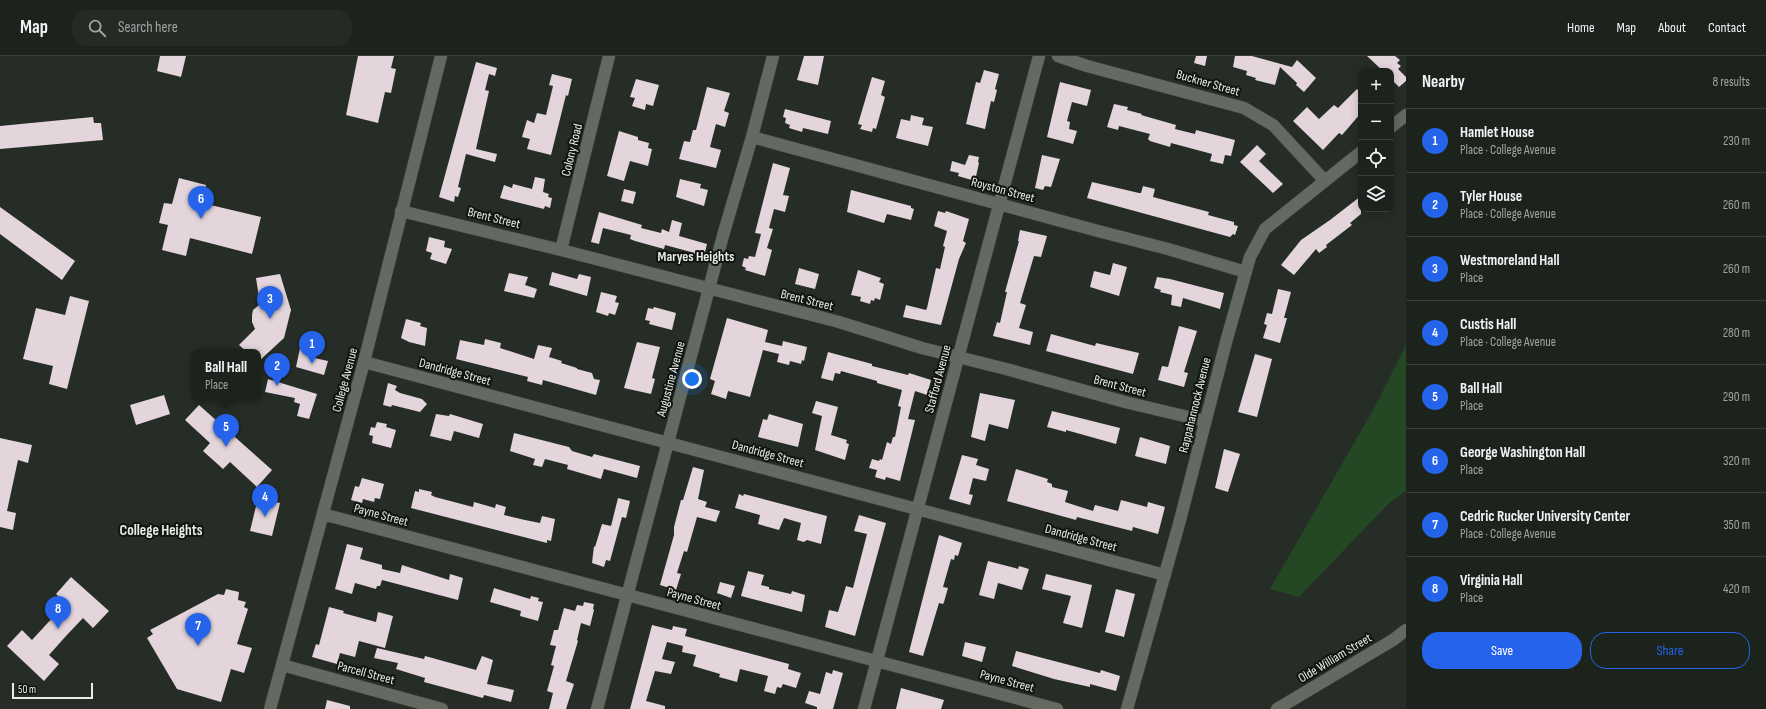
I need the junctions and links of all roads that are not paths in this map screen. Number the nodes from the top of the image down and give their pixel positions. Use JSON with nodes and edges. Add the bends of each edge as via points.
{"nodes":[{"id":1,"x":441,"y":56,"type":"edge"},
{"id":2,"x":610,"y":56,"type":"edge"},
{"id":3,"x":773,"y":56,"type":"edge"},
{"id":4,"x":1039,"y":56,"type":"edge"},
{"id":5,"x":1058,"y":56,"type":"edge"},
{"id":6,"x":1406,"y":115,"type":"edge"},
{"id":7,"x":1394,"y":125,"type":"edge"},
{"id":8,"x":752,"y":137,"type":"junction"},
{"id":9,"x":1358,"y":154,"type":"edge"},
{"id":10,"x":1325,"y":181,"type":"junction"},
{"id":11,"x":999,"y":204,"type":"junction"},
{"id":12,"x":401,"y":211,"type":"junction"},
{"id":13,"x":561,"y":250,"type":"junction"},
{"id":14,"x":1246,"y":272,"type":"junction"},
{"id":15,"x":709,"y":290,"type":"junction"},
{"id":16,"x":958,"y":357,"type":"junction"},
{"id":17,"x":364,"y":362,"type":"junction"},
{"id":18,"x":1205,"y":421,"type":"junction"},
{"id":19,"x":669,"y":442,"type":"junction"},
{"id":20,"x":917,"y":509,"type":"junction"},
{"id":21,"x":324,"y":515,"type":"junction"},
{"id":22,"x":1165,"y":574,"type":"junction"},
{"id":23,"x":628,"y":596,"type":"junction"},
{"id":24,"x":1406,"y":630,"type":"edge"},
{"id":25,"x":877,"y":661,"type":"junction"},
{"id":26,"x":282,"y":665,"type":"junction"},
{"id":27,"x":270,"y":709,"type":"edge"},
{"id":28,"x":442,"y":709,"type":"edge"},
{"id":29,"x":597,"y":709,"type":"edge"},
{"id":30,"x":864,"y":709,"type":"edge"},
{"id":31,"x":1057,"y":709,"type":"edge"},
{"id":32,"x":1127,"y":709,"type":"edge"},
{"id":33,"x":1277,"y":709,"type":"edge"}],
"edges":[{"from":1,"to":12,"type":"street","name":"College Avenue"},
{"from":2,"to":13,"type":"street","name":"Colony Road"},
{"from":3,"to":8,"type":"street","name":"Augustine Avenue"},
{"from":4,"to":11,"type":"street","name":"Stafford Avenue"},
{"from":5,"to":10,"type":"street","name":"Buckner Street","via":[[1249,110],[1273,125]]},
{"from":6,"to":7,"type":"street"},
{"from":8,"to":11,"type":"street","name":"Royston Street"},
{"from":8,"to":15,"type":"street","name":"Augustine Avenue"},
{"from":9,"to":10,"type":"street","name":"Rappahannock Avenue"},
{"from":10,"to":14,"type":"street","name":"Rappahannock Avenue","via":[[1265,229],[1256,242]]},
{"from":11,"to":14,"type":"street","name":"Royston Street","via":[[1168,248]]},
{"from":11,"to":16,"type":"street","name":"Stafford Avenue"},
{"from":12,"to":13,"type":"street","name":"Brent Street"},
{"from":12,"to":17,"type":"street","name":"College Avenue"},
{"from":13,"to":15,"type":"street","name":"Brent Street"},
{"from":14,"to":18,"type":"street","name":"Rappahannock Avenue"},
{"from":15,"to":16,"type":"street","name":"Brent Street","via":[[839,322]]},
{"from":15,"to":19,"type":"street","name":"Augustine Avenue"},
{"from":16,"to":18,"type":"street","name":"Brent Street"},
{"from":16,"to":20,"type":"street","name":"Stafford Avenue"},
{"from":17,"to":19,"type":"street","name":"Dandridge Street"},
{"from":17,"to":21,"type":"street","name":"College Avenue"},
{"from":18,"to":22,"type":"street","name":"Rappahannock Avenue"},
{"from":19,"to":20,"type":"street","name":"Dandridge Street"},
{"from":19,"to":23,"type":"street","name":"Augustine Avenue"},
{"from":20,"to":22,"type":"street","name":"Dandridge Street"},
{"from":20,"to":25,"type":"street","name":"Stafford Avenue"},
{"from":21,"to":23,"type":"street","name":"Payne Street"},
{"from":21,"to":26,"type":"street","name":"College Avenue"},
{"from":22,"to":32,"type":"street","name":"Rappahannock Avenue"},
{"from":23,"to":25,"type":"street","name":"Payne Street"},
{"from":23,"to":29,"type":"street","name":"Augustine Avenue"},
{"from":24,"to":33,"type":"street","name":"Olde William Street"},
{"from":25,"to":30,"type":"street","name":"Stafford Avenue"},
{"from":25,"to":31,"type":"street","name":"Payne Street"},
{"from":26,"to":27,"type":"street","name":"College Avenue"},
{"from":26,"to":28,"type":"street","name":"Parcell Street"}]}
